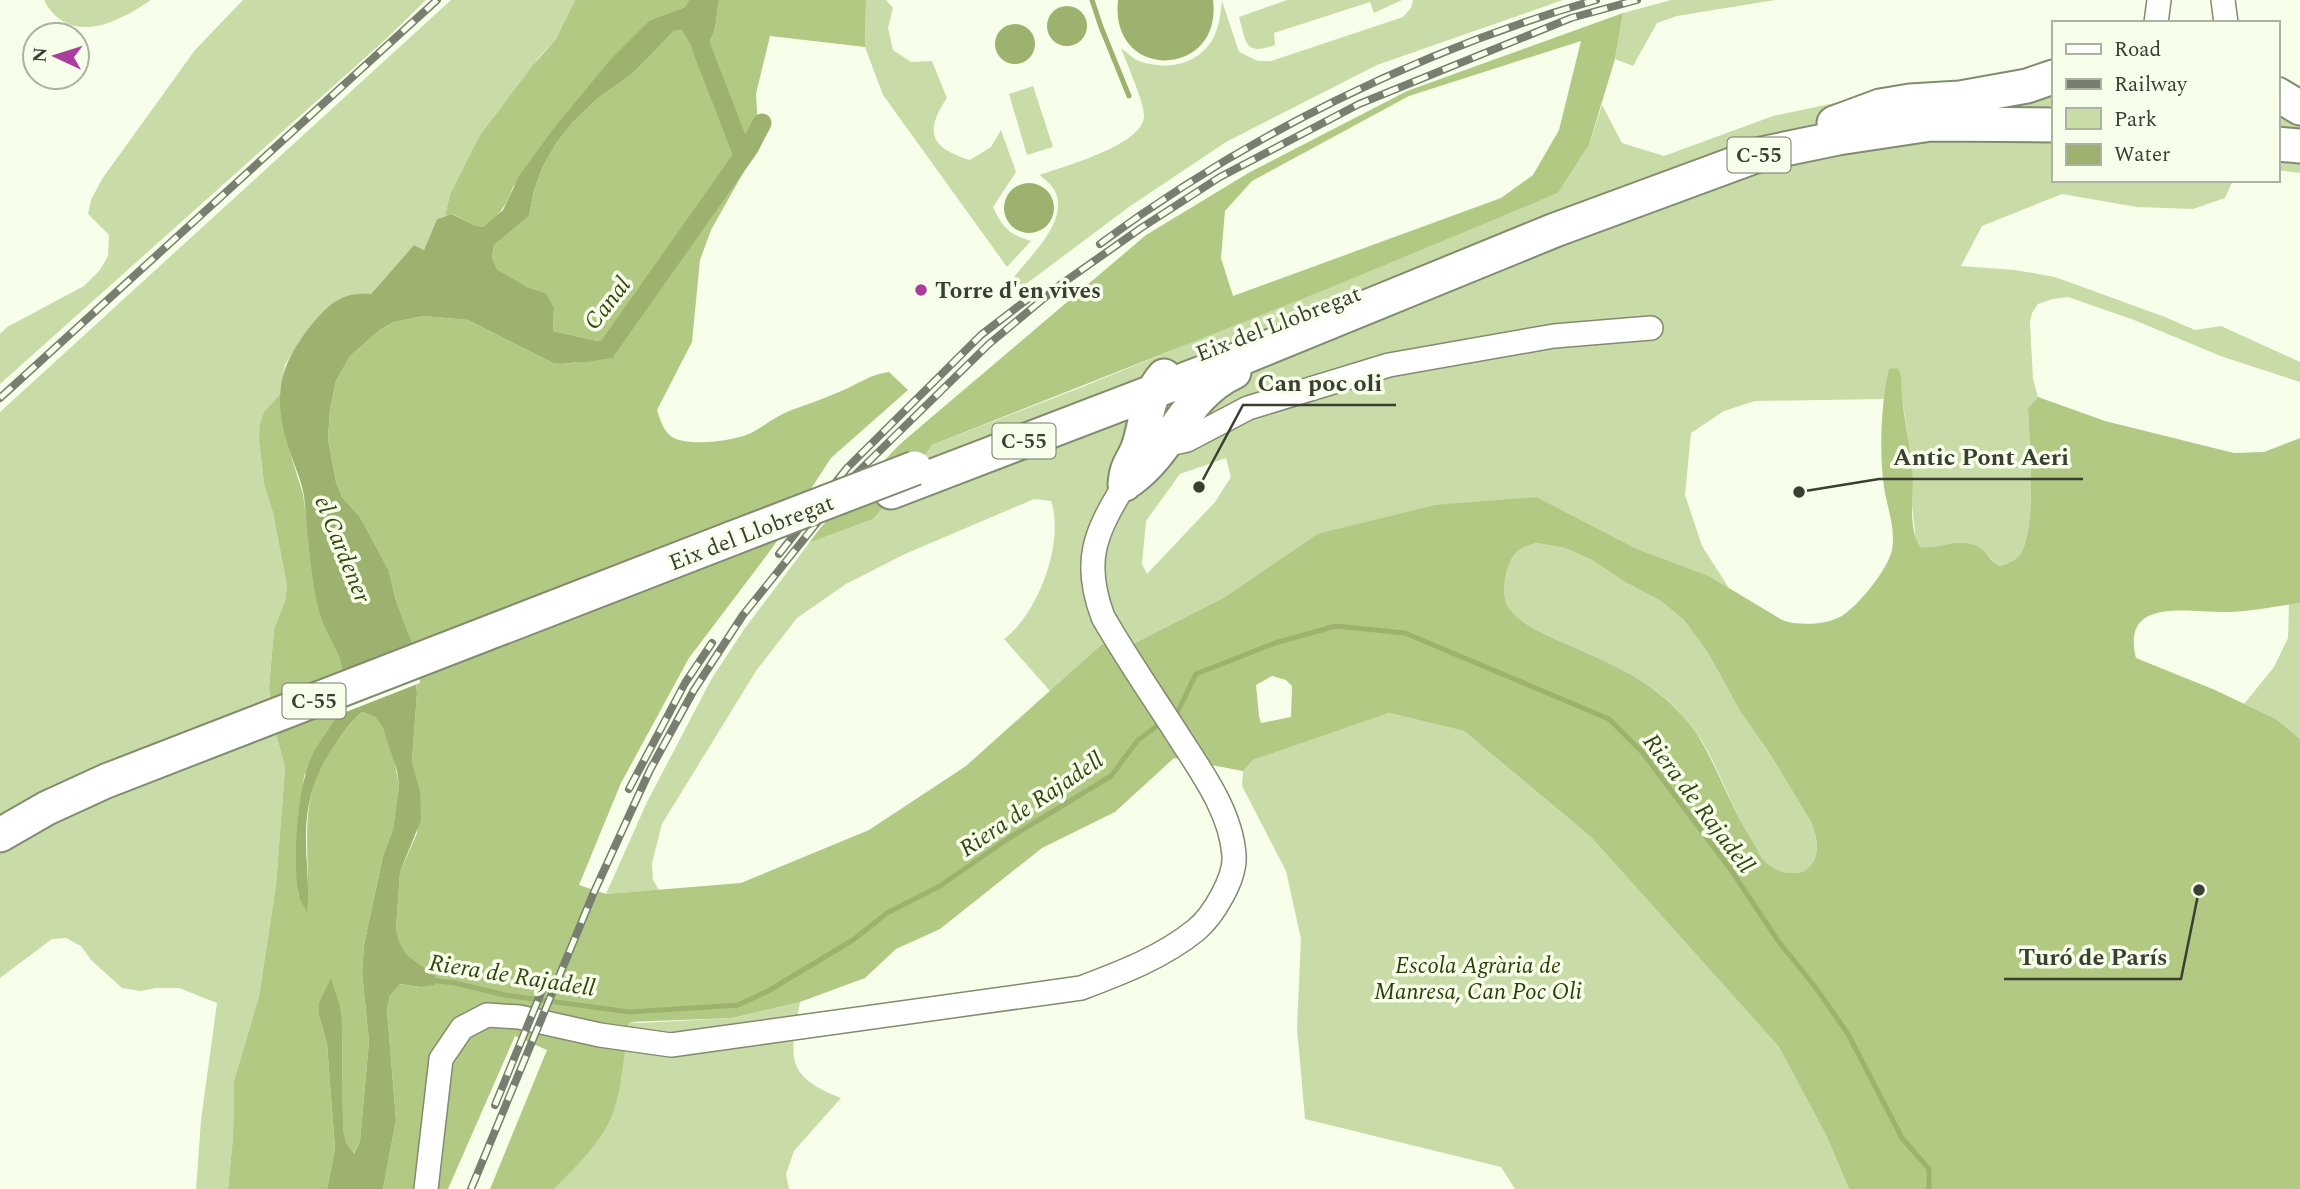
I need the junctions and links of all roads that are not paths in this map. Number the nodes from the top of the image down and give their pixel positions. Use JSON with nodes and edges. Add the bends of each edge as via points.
{"nodes":[{"id":1,"x":2159,"y":0,"type":"edge"},
{"id":2,"x":2223,"y":0,"type":"edge"},
{"id":3,"x":2156,"y":21,"type":"edge"},
{"id":4,"x":2226,"y":21,"type":"edge"},
{"id":5,"x":2052,"y":77,"type":"edge"},
{"id":6,"x":2279,"y":95,"type":"edge"},
{"id":7,"x":2300,"y":108,"type":"edge"},
{"id":8,"x":2052,"y":110,"type":"edge"},
{"id":9,"x":1831,"y":124,"type":"junction"},
{"id":10,"x":2052,"y":125,"type":"edge"},
{"id":11,"x":2279,"y":129,"type":"edge"},
{"id":12,"x":2300,"y":131,"type":"edge"},
{"id":13,"x":2279,"y":145,"type":"edge"},
{"id":14,"x":2300,"y":146,"type":"edge"},
{"id":15,"x":1651,"y":328,"type":"dead end"},
{"id":16,"x":1248,"y":346,"type":"junction"},
{"id":17,"x":1156,"y":389,"type":"junction"},
{"id":18,"x":1090,"y":406,"type":"junction"},
{"id":19,"x":1169,"y":439,"type":"junction"},
{"id":20,"x":1126,"y":475,"type":"junction"},
{"id":21,"x":728,"y":547,"type":"junction"},
{"id":22,"x":108,"y":787,"type":"junction"},
{"id":23,"x":0,"y":835,"type":"edge"},
{"id":24,"x":0,"y":853,"type":"edge"},
{"id":25,"x":426,"y":1189,"type":"edge"}],
"edges":[{"from":1,"to":3,"type":"street"},
{"from":2,"to":4,"type":"street"},
{"from":5,"to":9,"type":"highway","via":[[1960,99],[1880,106]]},
{"from":6,"to":7,"type":"highway"},
{"from":8,"to":9,"type":"highway","name":"Eix del Llobregat","number":"C-55","via":[[1930,110]]},
{"from":9,"to":16,"type":"highway","name":"Eix del Llobregat","number":"C-55","via":[[1698,162],[1476,245]]},
{"from":10,"to":16,"type":"highway","name":"Eix del Llobregat","number":"C-55","via":[[1931,124],[1761,155]]},
{"from":11,"to":12,"type":"highway"},
{"from":13,"to":14,"type":"highway"},
{"from":15,"to":19,"type":"street","via":[[1554,336],[1389,365],[1248,408],[1186,440]]},
{"from":16,"to":17,"type":"highway","via":[[1162,377]]},
{"from":16,"to":18,"type":"highway","name":"Eix del Llobregat","number":"C-55","via":[[1149,373]]},
{"from":16,"to":19,"type":"highway","via":[[1241,370],[1220,379],[1196,399]]},
{"from":17,"to":18,"type":"highway","via":[[1142,385]]},
{"from":17,"to":19,"type":"highway","via":[[1165,395],[1170,409]]},
{"from":17,"to":20,"type":"highway"},
{"from":18,"to":20,"type":"highway","via":[[1115,423]]},
{"from":18,"to":21,"type":"highway","name":"Eix del Llobregat","number":"C-55","via":[[891,492]]},
{"from":18,"to":21,"type":"highway","name":"Eix del Llobregat","number":"C-55","bridge":true,"via":[[1011,427]]},
{"from":19,"to":20,"type":"highway","via":[[1142,472]]},
{"from":20,"to":25,"type":"street","via":[[1097,536],[1091,568],[1103,617],[1213,791],[1229,830],[1235,858],[1227,887],[1198,928],[1159,953],[1081,988],[671,1045],[487,1015],[462,1028],[441,1059]]},
{"from":21,"to":22,"type":"highway","name":"Eix del Llobregat","number":"C-55"},
{"from":22,"to":23,"type":"highway","number":"C-55","via":[[47,808]]},
{"from":22,"to":24,"type":"highway","number":"C-55"}]}
